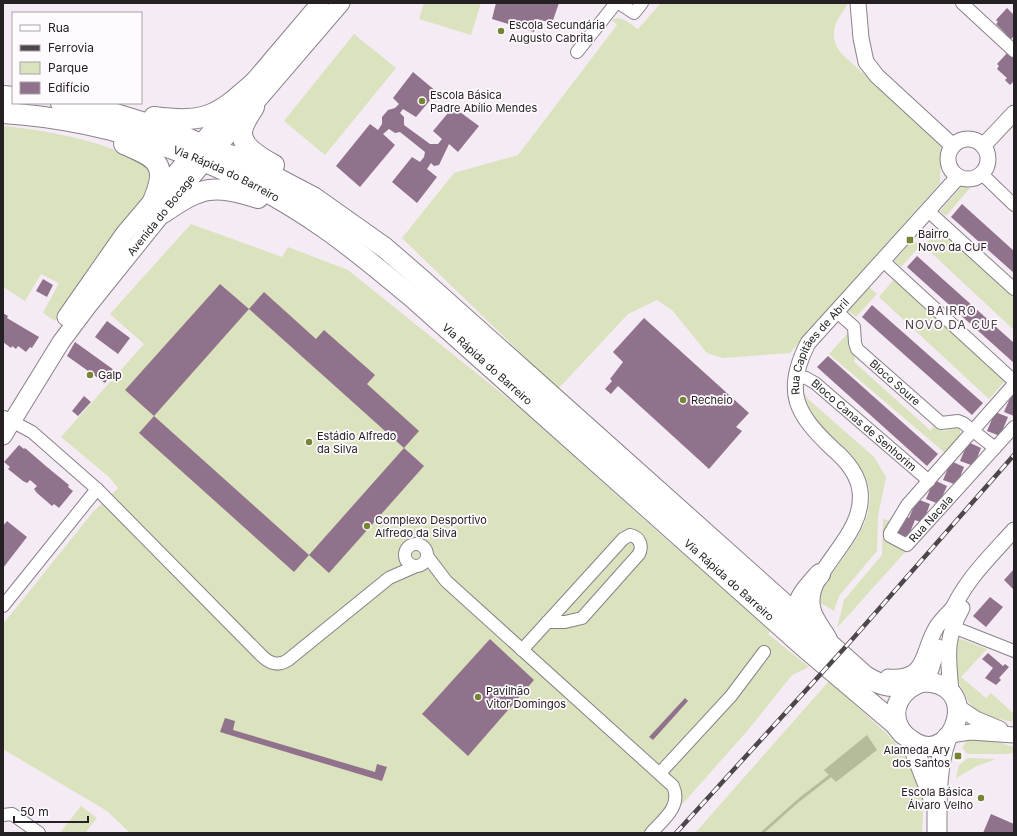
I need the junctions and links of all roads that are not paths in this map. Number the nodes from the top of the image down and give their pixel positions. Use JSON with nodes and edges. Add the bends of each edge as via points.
{"nodes":[{"id":1,"x":320,"y":3,"type":"edge"},
{"id":2,"x":342,"y":3,"type":"edge"},
{"id":3,"x":618,"y":3,"type":"edge"},
{"id":4,"x":642,"y":3,"type":"edge"},
{"id":5,"x":858,"y":3,"type":"edge"},
{"id":6,"x":962,"y":3,"type":"edge"},
{"id":7,"x":1014,"y":51,"type":"edge"},
{"id":8,"x":577,"y":52,"type":"dead end"},
{"id":9,"x":256,"y":81,"type":"junction"},
{"id":10,"x":67,"y":104,"type":"edge"},
{"id":11,"x":254,"y":107,"type":"junction"},
{"id":12,"x":106,"y":110,"type":"junction"},
{"id":13,"x":3,"y":113,"type":"edge"},
{"id":14,"x":1014,"y":113,"type":"edge"},
{"id":15,"x":79,"y":123,"type":"junction"},
{"id":16,"x":953,"y":146,"type":"junction"},
{"id":17,"x":983,"y":146,"type":"junction"},
{"id":18,"x":203,"y":153,"type":"junction"},
{"id":19,"x":982,"y":174,"type":"junction"},
{"id":20,"x":958,"y":177,"type":"junction"},
{"id":21,"x":313,"y":197,"type":"junction"},
{"id":22,"x":1014,"y":205,"type":"edge"},
{"id":23,"x":158,"y":207,"type":"junction"},
{"id":24,"x":927,"y":210,"type":"junction"},
{"id":25,"x":299,"y":212,"type":"junction"},
{"id":26,"x":882,"y":260,"type":"junction"},
{"id":27,"x":1014,"y":289,"type":"edge"},
{"id":28,"x":836,"y":311,"type":"junction"},
{"id":29,"x":795,"y":376,"type":"junction"},
{"id":30,"x":1014,"y":383,"type":"edge"},
{"id":31,"x":6,"y":419,"type":"edge"},
{"id":32,"x":1014,"y":427,"type":"edge"},
{"id":33,"x":973,"y":430,"type":"junction"},
{"id":34,"x":3,"y":436,"type":"edge"},
{"id":35,"x":995,"y":448,"type":"junction"},
{"id":36,"x":929,"y":481,"type":"junction"},
{"id":37,"x":97,"y":489,"type":"junction"},
{"id":38,"x":1014,"y":530,"type":"edge"},
{"id":39,"x":994,"y":553,"type":"junction"},
{"id":40,"x":404,"y":555,"type":"junction"},
{"id":41,"x":428,"y":556,"type":"junction"},
{"id":42,"x":416,"y":567,"type":"junction"},
{"id":43,"x":820,"y":574,"type":"junction"},
{"id":44,"x":389,"y":578,"type":"junction"},
{"id":45,"x":757,"y":578,"type":"junction"},
{"id":46,"x":446,"y":581,"type":"junction"},
{"id":47,"x":3,"y":606,"type":"edge"},
{"id":48,"x":952,"y":609,"type":"junction"},
{"id":49,"x":796,"y":613,"type":"junction"},
{"id":50,"x":547,"y":622,"type":"junction"},
{"id":51,"x":822,"y":626,"type":"junction"},
{"id":52,"x":953,"y":627,"type":"junction"},
{"id":53,"x":802,"y":645,"type":"junction"},
{"id":54,"x":522,"y":650,"type":"junction"},
{"id":55,"x":837,"y":650,"type":"junction"},
{"id":56,"x":1014,"y":650,"type":"edge"},
{"id":57,"x":764,"y":652,"type":"dead end"},
{"id":58,"x":920,"y":684,"type":"junction"},
{"id":59,"x":955,"y":700,"type":"junction"},
{"id":60,"x":1014,"y":735,"type":"edge"},
{"id":61,"x":948,"y":736,"type":"junction"},
{"id":62,"x":906,"y":737,"type":"junction"},
{"id":63,"x":660,"y":774,"type":"junction"},
{"id":64,"x":936,"y":804,"type":"junction"},
{"id":65,"x":3,"y":815,"type":"edge"},
{"id":66,"x":39,"y":833,"type":"edge"},
{"id":67,"x":651,"y":833,"type":"edge"},
{"id":68,"x":937,"y":833,"type":"edge"}],
"edges":[{"from":1,"to":9,"type":"main road","name":"Avenida do Bocage"},
{"from":2,"to":11,"type":"main road","name":"Avenida do Bocage"},
{"from":3,"to":4,"type":"street","via":[[634,14]]},
{"from":3,"to":8,"type":"street"},
{"from":5,"to":16,"type":"street","via":[[863,52],[868,66]]},
{"from":6,"to":7,"type":"street"},
{"from":9,"to":12,"type":"highway","via":[[220,110],[190,120]]},
{"from":9,"to":18,"type":"main road","name":"Avenida do Bocage"},
{"from":10,"to":12,"type":"highway","name":"Via Rápida do Barreiro"},
{"from":11,"to":18,"type":"main road","name":"Avenida do Bocage"},
{"from":11,"to":21,"type":"highway","via":[[242,132],[244,140],[250,148],[287,173]]},
{"from":12,"to":18,"type":"highway","name":"Via Rápida do Barreiro","via":[[174,132]]},
{"from":13,"to":15,"type":"highway","name":"Via Rápida do Barreiro"},
{"from":14,"to":17,"type":"street"},
{"from":15,"to":18,"type":"highway","name":"Via Rápida do Barreiro"},
{"from":15,"to":23,"type":"highway","via":[[97,134],[143,152],[159,166],[161,174]]},
{"from":16,"to":17,"type":"street","via":[[968,139]]},
{"from":16,"to":20,"type":"street","via":[[948,155],[948,165]]},
{"from":17,"to":19,"type":"street","via":[[988,160]]},
{"from":18,"to":21,"type":"highway","name":"Via Rápida do Barreiro","via":[[236,158]]},
{"from":18,"to":23,"type":"main road","name":"Avenida do Bocage"},
{"from":18,"to":25,"type":"highway","name":"Via Rápida do Barreiro"},
{"from":19,"to":20,"type":"street","via":[[968,180]]},
{"from":19,"to":22,"type":"street"},
{"from":20,"to":24,"type":"street","name":"Rua Capitães de Abril"},
{"from":21,"to":45,"type":"highway","name":"Via Rápida do Barreiro","via":[[385,248],[411,270]]},
{"from":23,"to":25,"type":"highway","via":[[201,191],[216,189],[232,191]]},
{"from":23,"to":31,"type":"main road","name":"Avenida do Bocage"},
{"from":24,"to":26,"type":"street","name":"Rua Capitães de Abril"},
{"from":24,"to":27,"type":"street"},
{"from":25,"to":53,"type":"highway","name":"Via Rápida do Barreiro","via":[[356,251],[412,297]]},
{"from":26,"to":28,"type":"street","name":"Rua Capitães de Abril"},
{"from":26,"to":30,"type":"street"},
{"from":28,"to":29,"type":"street","name":"Rua Capitães de Abril","via":[[808,343]]},
{"from":28,"to":33,"type":"street","name":"Bloco Soure","via":[[854,327],[857,349],[941,423],[958,421]]},
{"from":29,"to":36,"type":"street","name":"Bloco Canas de Senhorim","via":[[815,383]]},
{"from":29,"to":43,"type":"street","name":"Rua Capitães de Abril","via":[[800,411],[814,431],[850,466],[860,491],[858,513],[851,532]]},
{"from":30,"to":33,"type":"street","name":"Rua Nacala"},
{"from":31,"to":34,"type":"main road","name":"Avenida do Bocage"},
{"from":31,"to":37,"type":"street","via":[[32,432]]},
{"from":32,"to":35,"type":"street","name":"Rua Nacala"},
{"from":33,"to":35,"type":"street"},
{"from":33,"to":36,"type":"street","name":"Rua Nacala"},
{"from":35,"to":36,"type":"street","name":"Rua Nacala","via":[[907,545],[890,536],[890,533],[907,505]]},
{"from":37,"to":44,"type":"street","via":[[263,657],[272,663],[280,664],[290,658]]},
{"from":37,"to":47,"type":"street"},
{"from":38,"to":39,"type":"street"},
{"from":39,"to":48,"type":"street","via":[[980,566]]},
{"from":39,"to":52,"type":"street"},
{"from":40,"to":41,"type":"street","via":[[407,548],[417,544],[426,549]]},
{"from":40,"to":42,"type":"street","via":[[407,563]]},
{"from":40,"to":44,"type":"street"},
{"from":41,"to":42,"type":"street","via":[[425,563]]},
{"from":41,"to":46,"type":"street"},
{"from":42,"to":44,"type":"street"},
{"from":42,"to":46,"type":"street"},
{"from":43,"to":45,"type":"highway","via":[[791,588],[773,586]]},
{"from":43,"to":49,"type":"highway","via":[[802,594],[796,606]]},
{"from":43,"to":51,"type":"street","name":"Rua Capitães de Abril","via":[[812,606]]},
{"from":45,"to":49,"type":"highway","name":"Via Rápida do Barreiro"},
{"from":46,"to":54,"type":"street"},
{"from":48,"to":51,"type":"street","via":[[936,627],[919,668],[901,678],[875,673]]},
{"from":48,"to":58,"type":"street"},
{"from":49,"to":53,"type":"highway","via":[[796,636]]},
{"from":49,"to":55,"type":"highway","name":"Via Rápida do Barreiro"},
{"from":50,"to":50,"type":"street","via":[[565,622],[582,618],[638,554],[641,549],[637,538],[630,535],[622,538]]},
{"from":50,"to":54,"type":"street"},
{"from":51,"to":55,"type":"street","name":"Rua Capitães de Abril"},
{"from":52,"to":56,"type":"street"},
{"from":52,"to":59,"type":"street","via":[[947,657]]},
{"from":53,"to":62,"type":"highway","name":"Via Rápida do Barreiro","via":[[894,723]]},
{"from":54,"to":63,"type":"street"},
{"from":55,"to":58,"type":"highway","name":"Via Rápida do Barreiro","via":[[876,682],[895,688]]},
{"from":57,"to":63,"type":"street","via":[[731,696]]},
{"from":58,"to":59,"type":"main road","via":[[939,684]]},
{"from":58,"to":62,"type":"main road","via":[[904,692],[896,707],[897,724]]},
{"from":59,"to":60,"type":"street","via":[[976,719]]},
{"from":59,"to":61,"type":"main road","via":[[958,717],[955,727]]},
{"from":60,"to":61,"type":"street","via":[[971,732]]},
{"from":61,"to":62,"type":"main road","via":[[938,744],[927,746]]},
{"from":61,"to":64,"type":"main road","via":[[940,761]]},
{"from":62,"to":64,"type":"main road"},
{"from":63,"to":67,"type":"street","via":[[673,786],[676,802]]},
{"from":64,"to":68,"type":"main road"},
{"from":65,"to":66,"type":"street","via":[[12,814]]}]}
